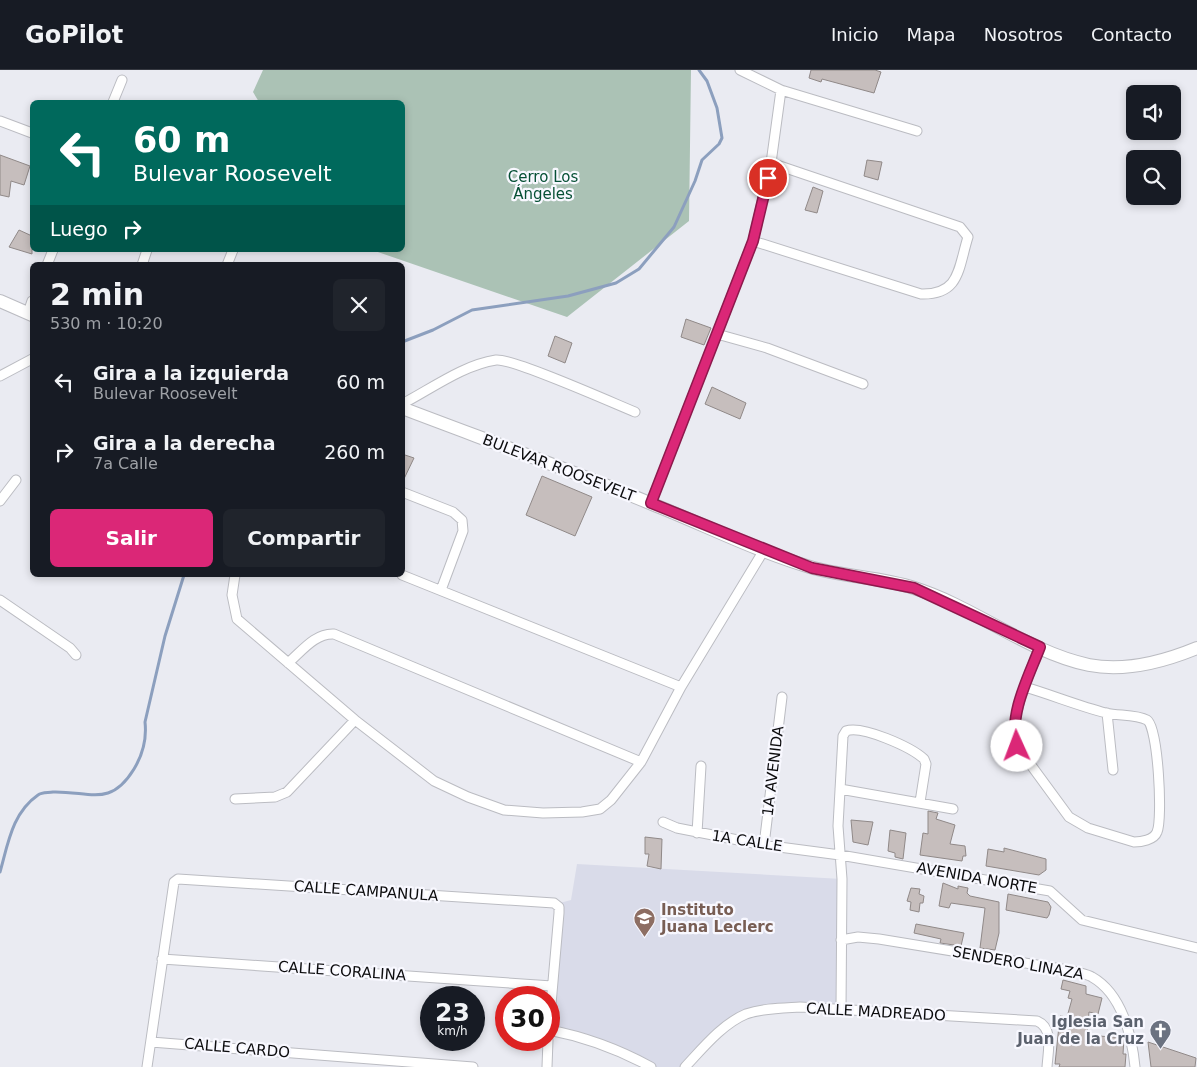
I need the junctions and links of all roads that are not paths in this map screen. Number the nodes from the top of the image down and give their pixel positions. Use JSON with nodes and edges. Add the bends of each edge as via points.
{"nodes":[{"id":1,"x":740,"y":70,"type":"edge"},
{"id":2,"x":122,"y":80,"type":"dead end"},
{"id":3,"x":780,"y":90,"type":"junction"},
{"id":4,"x":114,"y":100,"type":"edge"},
{"id":5,"x":0,"y":121,"type":"edge"},
{"id":6,"x":917,"y":130,"type":"dead end"},
{"id":7,"x":30,"y":132,"type":"edge"},
{"id":8,"x":771,"y":163,"type":"junction"},
{"id":9,"x":753,"y":241,"type":"junction"},
{"id":10,"x":0,"y":301,"type":"edge"},
{"id":11,"x":30,"y":310,"type":"edge"},
{"id":12,"x":717,"y":334,"type":"junction"},
{"id":13,"x":30,"y":359,"type":"edge"},
{"id":14,"x":0,"y":376,"type":"edge"},
{"id":15,"x":863,"y":384,"type":"dead end"},
{"id":16,"x":405,"y":404,"type":"edge"},
{"id":17,"x":405,"y":407,"type":"edge"},
{"id":18,"x":635,"y":412,"type":"dead end"},
{"id":19,"x":16,"y":480,"type":"dead end"},
{"id":20,"x":405,"y":493,"type":"edge"},
{"id":21,"x":0,"y":501,"type":"edge"},
{"id":22,"x":651,"y":503,"type":"junction"},
{"id":23,"x":764,"y":550,"type":"junction"},
{"id":24,"x":405,"y":576,"type":"edge"},
{"id":25,"x":235,"y":577,"type":"edge"},
{"id":26,"x":441,"y":590,"type":"junction"},
{"id":27,"x":0,"y":600,"type":"edge"},
{"id":28,"x":1040,"y":647,"type":"junction"},
{"id":29,"x":1197,"y":648,"type":"edge"},
{"id":30,"x":76,"y":655,"type":"dead end"},
{"id":31,"x":288,"y":663,"type":"junction"},
{"id":32,"x":682,"y":686,"type":"junction"},
{"id":33,"x":1025,"y":687,"type":"junction"},
{"id":34,"x":782,"y":697,"type":"dead end"},
{"id":35,"x":1107,"y":713,"type":"junction"},
{"id":36,"x":355,"y":720,"type":"junction"},
{"id":37,"x":641,"y":762,"type":"junction"},
{"id":38,"x":701,"y":766,"type":"dead end"},
{"id":39,"x":1113,"y":770,"type":"dead end"},
{"id":40,"x":840,"y":789,"type":"junction"},
{"id":41,"x":236,"y":799,"type":"dead end"},
{"id":42,"x":920,"y":802,"type":"junction"},
{"id":43,"x":954,"y":809,"type":"dead end"},
{"id":44,"x":663,"y":822,"type":"dead end"},
{"id":45,"x":697,"y":833,"type":"junction"},
{"id":46,"x":764,"y":845,"type":"junction"},
{"id":47,"x":837,"y":854,"type":"junction"},
{"id":48,"x":842,"y":940,"type":"junction"},
{"id":49,"x":1197,"y":948,"type":"edge"},
{"id":50,"x":162,"y":959,"type":"junction"},
{"id":51,"x":552,"y":986,"type":"joint"},
{"id":52,"x":841,"y":1009,"type":"junction"},
{"id":53,"x":560,"y":1031,"type":"edge"},
{"id":54,"x":151,"y":1042,"type":"junction"},
{"id":55,"x":547,"y":1051,"type":"edge"},
{"id":56,"x":147,"y":1067,"type":"edge"},
{"id":57,"x":473,"y":1067,"type":"edge"},
{"id":58,"x":546,"y":1067,"type":"edge"},
{"id":59,"x":651,"y":1067,"type":"edge"},
{"id":60,"x":685,"y":1067,"type":"edge"},
{"id":61,"x":1047,"y":1067,"type":"edge"},
{"id":62,"x":1135,"y":1067,"type":"edge"}],
"edges":[{"from":1,"to":3,"type":"street"},
{"from":2,"to":4,"type":"street"},
{"from":3,"to":6,"type":"street"},
{"from":3,"to":8,"type":"street"},
{"from":5,"to":7,"type":"street"},
{"from":8,"to":9,"type":"street"},
{"from":8,"to":9,"type":"street","via":[[960,227],[968,238],[954,282],[945,291],[934,295],[921,294]]},
{"from":9,"to":12,"type":"street"},
{"from":10,"to":11,"type":"main road"},
{"from":12,"to":15,"type":"street","via":[[767,348]]},
{"from":12,"to":22,"type":"street"},
{"from":13,"to":14,"type":"street"},
{"from":16,"to":18,"type":"street","via":[[470,369],[498,360]]},
{"from":17,"to":22,"type":"main road","name":"BULEVAR ROOSEVELT"},
{"from":19,"to":21,"type":"street"},
{"from":20,"to":26,"type":"street","via":[[453,512],[462,520],[463,532]]},
{"from":22,"to":23,"type":"main road","name":"BULEVAR ROOSEVELT"},
{"from":23,"to":28,"type":"main road","name":"BULEVAR ROOSEVELT","via":[[812,568],[914,588]]},
{"from":23,"to":32,"type":"street"},
{"from":24,"to":26,"type":"street"},
{"from":25,"to":31,"type":"street","via":[[232,595],[237,618]]},
{"from":26,"to":32,"type":"street"},
{"from":27,"to":30,"type":"street"},
{"from":28,"to":29,"type":"main road","name":"BULEVAR ROOSEVELT","via":[[1110,668],[1160,661]]},
{"from":28,"to":33,"type":"street"},
{"from":31,"to":36,"type":"street"},
{"from":31,"to":37,"type":"street","via":[[318,637],[334,634]]},
{"from":32,"to":37,"type":"street"},
{"from":33,"to":35,"type":"street"},
{"from":33,"to":35,"type":"street","via":[[1014,734],[1017,746],[1069,817],[1088,828],[1140,842],[1157,833],[1160,816],[1152,723],[1146,719]]},
{"from":34,"to":46,"type":"street","name":"1A AVENIDA"},
{"from":35,"to":39,"type":"street"},
{"from":36,"to":37,"type":"street","via":[[434,781],[504,810],[543,813],[600,809]]},
{"from":36,"to":41,"type":"street","via":[[287,792],[275,797]]},
{"from":38,"to":45,"type":"street"},
{"from":40,"to":42,"type":"street"},
{"from":40,"to":42,"type":"street","via":[[843,736],[855,728],[866,730],[924,759]]},
{"from":40,"to":47,"type":"street"},
{"from":42,"to":43,"type":"street"},
{"from":44,"to":45,"type":"street","name":"1A CALLE"},
{"from":45,"to":46,"type":"street","name":"1A CALLE"},
{"from":46,"to":47,"type":"street","name":"1A CALLE"},
{"from":47,"to":48,"type":"street"},
{"from":47,"to":49,"type":"street","name":"AVENIDA NORTE","via":[[1050,891],[1082,920]]},
{"from":48,"to":52,"type":"street"},
{"from":48,"to":62,"type":"street","name":"SENDERO LINAZA","via":[[858,937],[879,939],[1092,976],[1104,986],[1127,1026]]},
{"from":50,"to":51,"type":"street","name":"CALLE CORALINA"},
{"from":50,"to":51,"type":"street","name":"CALLE CAMPANULA","via":[[175,880],[556,904],[559,913]]},
{"from":50,"to":54,"type":"street"},
{"from":52,"to":60,"type":"street","name":"CALLE MADREADO","via":[[791,1008],[746,1014],[724,1029]]},
{"from":52,"to":61,"type":"street","name":"CALLE MADREADO","via":[[1037,1021],[1043,1024],[1048,1034]]},
{"from":53,"to":59,"type":"street","via":[[622,1051]]},
{"from":54,"to":56,"type":"street"},
{"from":54,"to":57,"type":"street","name":"CALLE CARDO"},
{"from":55,"to":58,"type":"street"}]}
